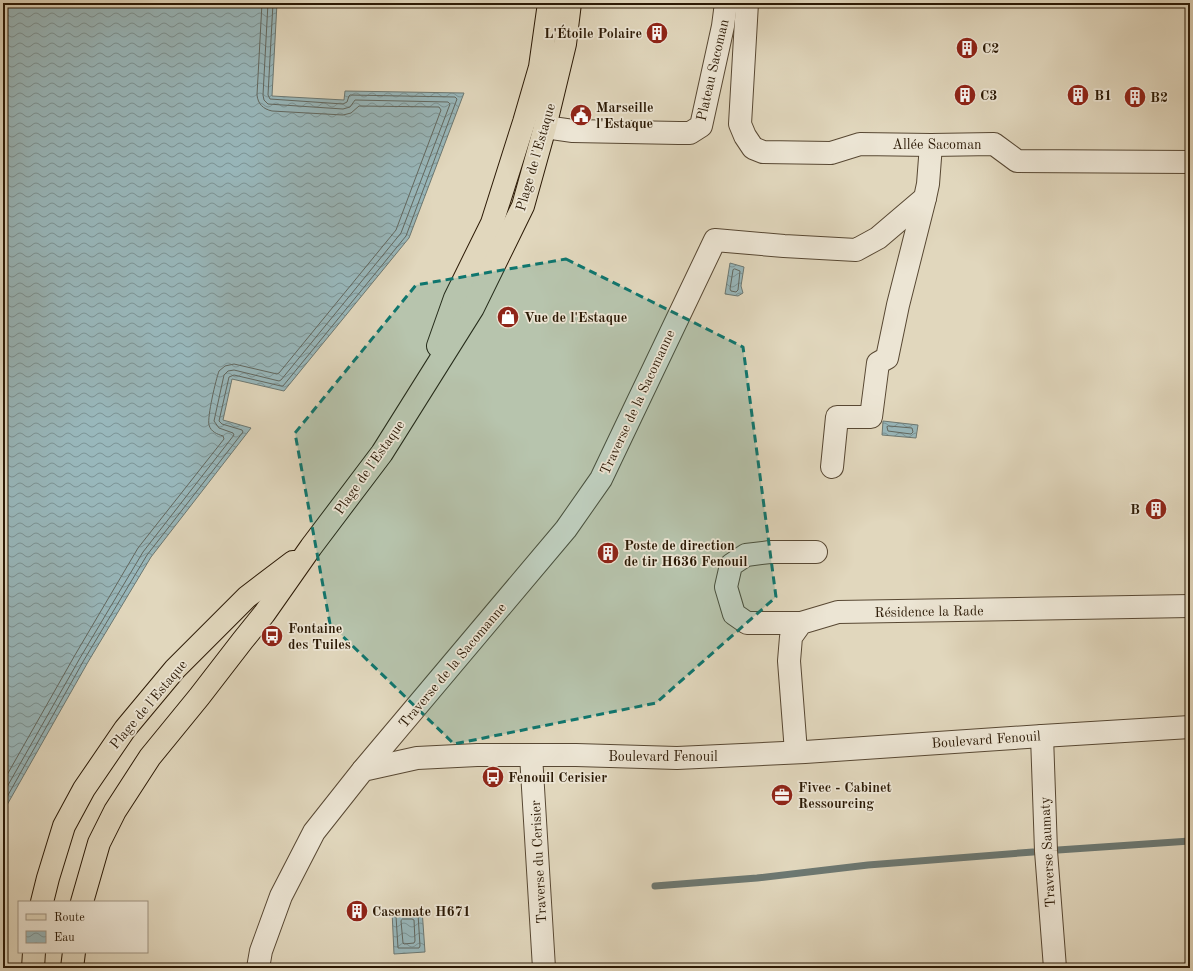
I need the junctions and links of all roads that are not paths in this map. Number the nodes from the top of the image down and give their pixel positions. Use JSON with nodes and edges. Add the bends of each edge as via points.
{"nodes":[{"id":1,"x":549,"y":3,"type":"edge"},
{"id":2,"x":570,"y":3,"type":"edge"},
{"id":3,"x":726,"y":3,"type":"edge"},
{"id":4,"x":747,"y":3,"type":"edge"},
{"id":5,"x":535,"y":125,"type":"junction"},
{"id":6,"x":931,"y":145,"type":"junction"},
{"id":7,"x":753,"y":148,"type":"joint"},
{"id":8,"x":1190,"y":162,"type":"edge"},
{"id":9,"x":925,"y":198,"type":"junction"},
{"id":10,"x":832,"y":467,"type":"dead end"},
{"id":11,"x":311,"y":547,"type":"junction"},
{"id":12,"x":816,"y":552,"type":"dead end"},
{"id":13,"x":1190,"y":606,"type":"edge"},
{"id":14,"x":801,"y":623,"type":"junction"},
{"id":15,"x":1190,"y":727,"type":"edge"},
{"id":16,"x":1042,"y":736,"type":"junction"},
{"id":17,"x":796,"y":752,"type":"junction"},
{"id":18,"x":531,"y":755,"type":"junction"},
{"id":19,"x":363,"y":770,"type":"junction"},
{"id":20,"x":42,"y":901,"type":"edge"},
{"id":21,"x":82,"y":901,"type":"edge"},
{"id":22,"x":34,"y":953,"type":"edge"},
{"id":23,"x":74,"y":953,"type":"edge"},
{"id":24,"x":33,"y":968,"type":"edge"},
{"id":25,"x":72,"y":968,"type":"edge"},
{"id":26,"x":258,"y":968,"type":"edge"},
{"id":27,"x":544,"y":968,"type":"edge"},
{"id":28,"x":1055,"y":968,"type":"edge"}],
"edges":[{"from":1,"to":5,"type":"main road","name":"Plage de l'Estaque"},
{"from":2,"to":5,"type":"main road","name":"Plage de l'Estaque","via":[[565,44]]},
{"from":3,"to":5,"type":"street","name":"Plateau Sacoman","via":[[701,126],[690,133],[573,131]]},
{"from":4,"to":7,"type":"street","name":"Plateau Sacoman","via":[[740,124]]},
{"from":5,"to":11,"type":"main road","name":"Plage de l'Estaque","via":[[523,206],[473,308],[382,453]]},
{"from":6,"to":7,"type":"street","name":"Allée Sacoman","via":[[860,144],[831,153],[763,152]]},
{"from":6,"to":8,"type":"street","name":"Allée Sacoman","via":[[994,144],[1017,161]]},
{"from":6,"to":9,"type":"street"},
{"from":9,"to":10,"type":"street","via":[[887,358],[878,363],[871,417],[837,417]]},
{"from":9,"to":19,"type":"street","name":"Traverse de la Sacomanne","via":[[878,238],[856,250],[715,240],[601,479],[566,529]]},
{"from":11,"to":20,"type":"main road","name":"Plage de l'Estaque","via":[[247,597],[175,669],[125,729],[84,789],[64,826]]},
{"from":11,"to":21,"type":"main road","name":"Plage de l'Estaque","via":[[264,614],[150,757],[115,811],[99,843]]},
{"from":12,"to":14,"type":"street","name":"Résidence la Rade","via":[[746,555],[731,565],[726,587],[734,614],[747,623]]},
{"from":13,"to":14,"type":"street","name":"Résidence la Rade","via":[[838,612]]},
{"from":14,"to":17,"type":"street","via":[[791,637],[790,662]]},
{"from":15,"to":16,"type":"street","name":"Boulevard Fenouil"},
{"from":16,"to":17,"type":"street","name":"Boulevard Fenouil"},
{"from":16,"to":28,"type":"street","name":"Traverse Saumaty","via":[[1046,851]]},
{"from":17,"to":18,"type":"street","name":"Boulevard Fenouil","via":[[676,758]]},
{"from":18,"to":19,"type":"street","name":"Boulevard Fenouil","via":[[417,758]]},
{"from":18,"to":27,"type":"street","name":"Traverse du Cerisier"},
{"from":19,"to":26,"type":"street","via":[[314,832],[281,896],[261,951]]},
{"from":22,"to":24,"type":"main road"},
{"from":23,"to":25,"type":"main road"}]}
